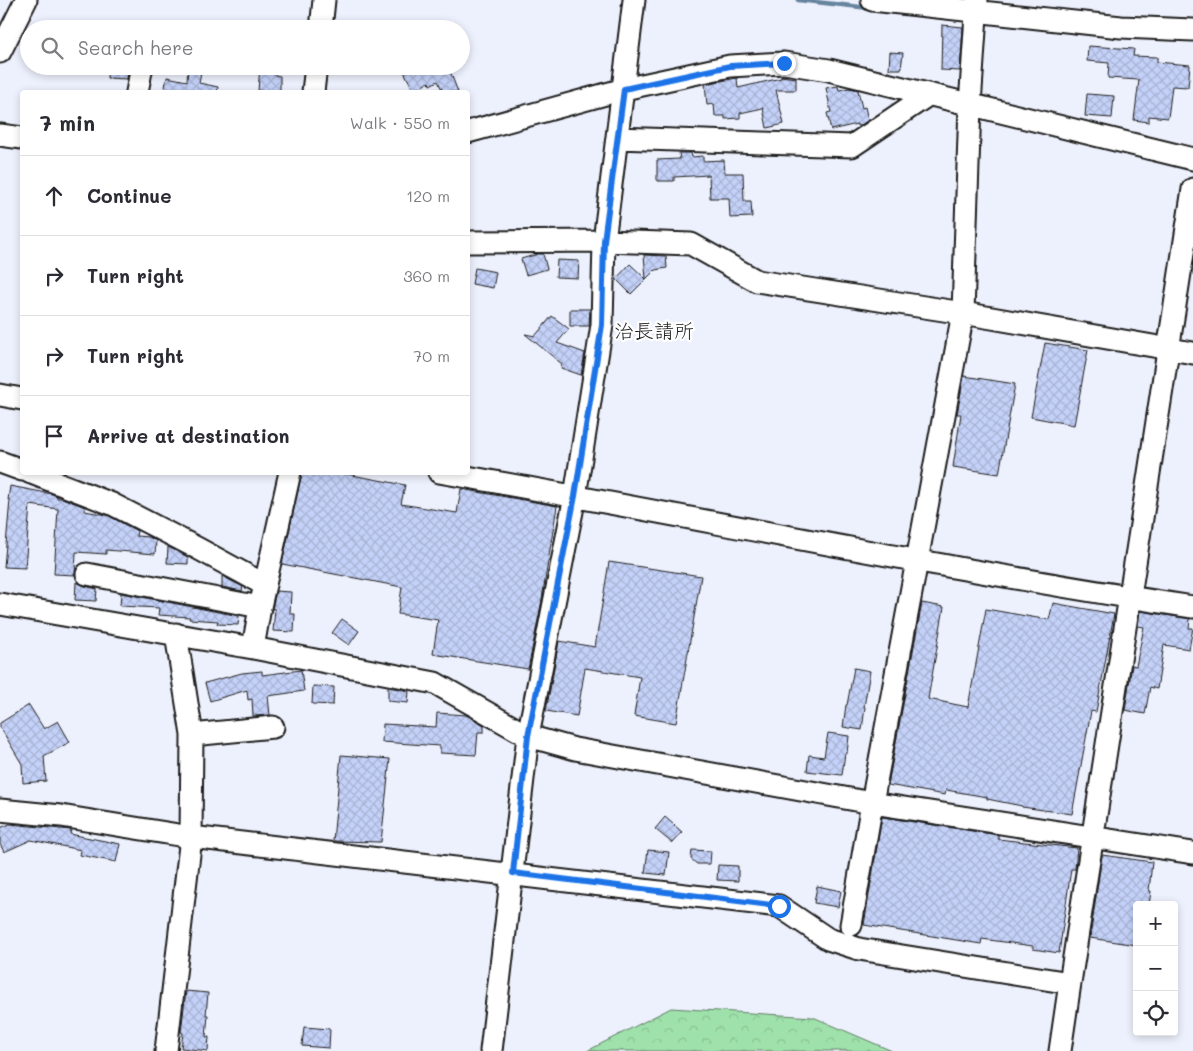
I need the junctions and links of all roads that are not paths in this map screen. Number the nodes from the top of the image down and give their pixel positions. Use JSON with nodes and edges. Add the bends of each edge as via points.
{"nodes":[{"id":1,"x":26,"y":0,"type":"edge"},
{"id":2,"x":324,"y":0,"type":"edge"},
{"id":3,"x":634,"y":0,"type":"edge"},
{"id":4,"x":872,"y":0,"type":"edge"},
{"id":5,"x":976,"y":12,"type":"edge"},
{"id":6,"x":321,"y":20,"type":"edge"},
{"id":7,"x":1193,"y":30,"type":"edge"},
{"id":8,"x":0,"y":52,"type":"edge"},
{"id":9,"x":141,"y":75,"type":"edge"},
{"id":10,"x":315,"y":75,"type":"edge"},
{"id":11,"x":624,"y":89,"type":"junction"},
{"id":12,"x":138,"y":90,"type":"edge"},
{"id":13,"x":313,"y":90,"type":"edge"},
{"id":14,"x":928,"y":95,"type":"junction"},
{"id":15,"x":970,"y":105,"type":"junction"},
{"id":16,"x":470,"y":131,"type":"edge"},
{"id":17,"x":0,"y":134,"type":"edge"},
{"id":18,"x":20,"y":138,"type":"edge"},
{"id":19,"x":617,"y":138,"type":"junction"},
{"id":20,"x":1193,"y":159,"type":"edge"},
{"id":21,"x":1193,"y":189,"type":"edge"},
{"id":22,"x":604,"y":241,"type":"junction"},
{"id":23,"x":470,"y":242,"type":"edge"},
{"id":24,"x":963,"y":313,"type":"junction"},
{"id":25,"x":1167,"y":349,"type":"junction"},
{"id":26,"x":1193,"y":353,"type":"edge"},
{"id":27,"x":0,"y":394,"type":"edge"},
{"id":28,"x":20,"y":399,"type":"edge"},
{"id":29,"x":0,"y":462,"type":"edge"},
{"id":30,"x":20,"y":469,"type":"edge"},
{"id":31,"x":37,"y":475,"type":"edge"},
{"id":32,"x":289,"y":475,"type":"edge"},
{"id":33,"x":456,"y":475,"type":"edge"},
{"id":34,"x":575,"y":496,"type":"junction"},
{"id":35,"x":917,"y":561,"type":"junction"},
{"id":36,"x":87,"y":574,"type":"dead end"},
{"id":37,"x":265,"y":585,"type":"junction"},
{"id":38,"x":1130,"y":598,"type":"junction"},
{"id":39,"x":0,"y":604,"type":"edge"},
{"id":40,"x":260,"y":607,"type":"junction"},
{"id":41,"x":1193,"y":607,"type":"edge"},
{"id":42,"x":176,"y":634,"type":"junction"},
{"id":43,"x":253,"y":648,"type":"junction"},
{"id":44,"x":273,"y":727,"type":"dead end"},
{"id":45,"x":192,"y":735,"type":"junction"},
{"id":46,"x":528,"y":736,"type":"junction"},
{"id":47,"x":872,"y":803,"type":"junction"},
{"id":48,"x":0,"y":810,"type":"edge"},
{"id":49,"x":191,"y":837,"type":"junction"},
{"id":50,"x":1092,"y":837,"type":"junction"},
{"id":51,"x":1193,"y":853,"type":"edge"},
{"id":52,"x":513,"y":873,"type":"junction"},
{"id":53,"x":851,"y":925,"type":"dead end"},
{"id":54,"x":1070,"y":983,"type":"junction"},
{"id":55,"x":166,"y":1051,"type":"edge"},
{"id":56,"x":491,"y":1051,"type":"edge"},
{"id":57,"x":1060,"y":1051,"type":"edge"}],
"edges":[{"from":1,"to":8,"type":"street"},
{"from":2,"to":6,"type":"street"},
{"from":3,"to":11,"type":"street"},
{"from":4,"to":5,"type":"street"},
{"from":5,"to":7,"type":"street","via":[[1121,27]]},
{"from":5,"to":15,"type":"street"},
{"from":9,"to":12,"type":"street"},
{"from":10,"to":13,"type":"street"},
{"from":11,"to":14,"type":"street","via":[[730,66],[784,63],[829,70]]},
{"from":11,"to":16,"type":"street"},
{"from":11,"to":19,"type":"street"},
{"from":14,"to":15,"type":"street"},
{"from":14,"to":19,"type":"street","via":[[852,146]]},
{"from":15,"to":20,"type":"street"},
{"from":15,"to":24,"type":"street"},
{"from":17,"to":18,"type":"street"},
{"from":19,"to":22,"type":"street"},
{"from":21,"to":25,"type":"street"},
{"from":22,"to":23,"type":"street"},
{"from":22,"to":24,"type":"street","via":[[691,244],[758,281]]},
{"from":22,"to":34,"type":"street","via":[[602,325]]},
{"from":24,"to":25,"type":"street"},
{"from":24,"to":35,"type":"street"},
{"from":25,"to":26,"type":"street"},
{"from":25,"to":38,"type":"street"},
{"from":27,"to":28,"type":"street"},
{"from":29,"to":30,"type":"street"},
{"from":31,"to":37,"type":"street","via":[[112,504]]},
{"from":32,"to":37,"type":"street"},
{"from":33,"to":34,"type":"street"},
{"from":34,"to":35,"type":"street"},
{"from":34,"to":46,"type":"street"},
{"from":35,"to":38,"type":"street"},
{"from":35,"to":47,"type":"street"},
{"from":36,"to":40,"type":"street"},
{"from":37,"to":40,"type":"street"},
{"from":38,"to":41,"type":"street"},
{"from":38,"to":50,"type":"street"},
{"from":39,"to":42,"type":"street"},
{"from":40,"to":43,"type":"street"},
{"from":42,"to":43,"type":"street"},
{"from":42,"to":45,"type":"street"},
{"from":43,"to":46,"type":"street","via":[[434,683]]},
{"from":44,"to":45,"type":"street"},
{"from":45,"to":49,"type":"street"},
{"from":46,"to":47,"type":"street","via":[[575,749]]},
{"from":46,"to":52,"type":"street"},
{"from":47,"to":50,"type":"street"},
{"from":47,"to":53,"type":"street"},
{"from":48,"to":49,"type":"street","via":[[61,816]]},
{"from":49,"to":52,"type":"street"},
{"from":49,"to":55,"type":"street"},
{"from":50,"to":51,"type":"street"},
{"from":50,"to":54,"type":"street"},
{"from":52,"to":54,"type":"street","via":[[779,906],[828,939],[860,949]]},
{"from":52,"to":56,"type":"street"},
{"from":54,"to":57,"type":"street"}]}
